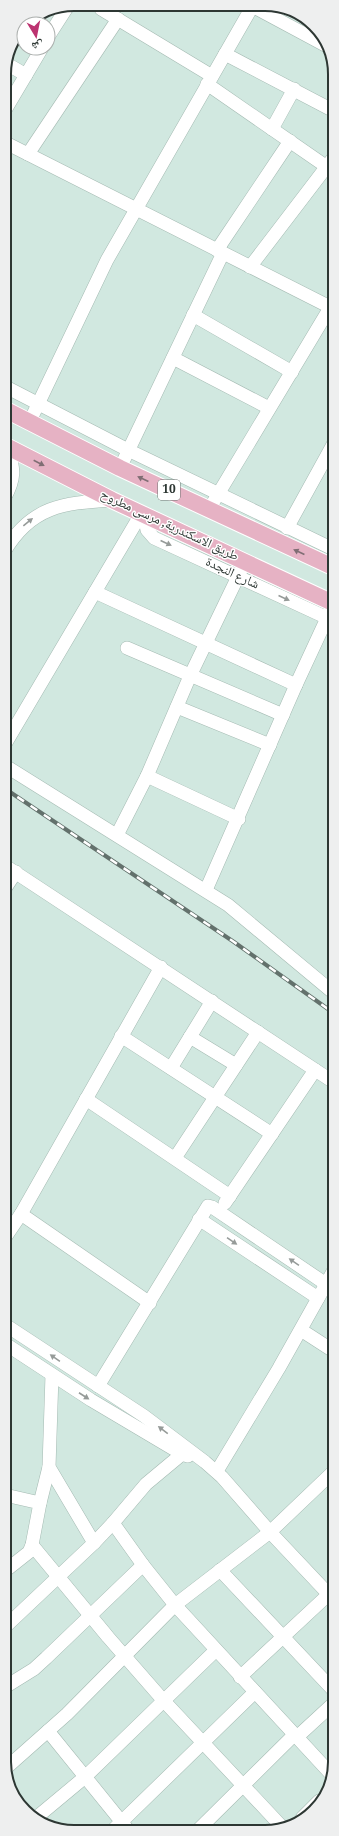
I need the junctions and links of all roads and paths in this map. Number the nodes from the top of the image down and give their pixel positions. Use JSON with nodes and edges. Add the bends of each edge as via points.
{"nodes":[{"id":1,"x":104,"y":11,"type":"edge"},
{"id":2,"x":251,"y":11,"type":"edge"},
{"id":3,"x":261,"y":11,"type":"edge"},
{"id":4,"x":64,"y":12,"type":"edge"},
{"id":5,"x":118,"y":19,"type":"junction"},
{"id":6,"x":56,"y":21,"type":"edge"},
{"id":7,"x":318,"y":42,"type":"edge"},
{"id":8,"x":225,"y":54,"type":"junction"},
{"id":9,"x":37,"y":56,"type":"edge"},
{"id":10,"x":12,"y":67,"type":"edge"},
{"id":11,"x":26,"y":75,"type":"junction"},
{"id":12,"x":210,"y":80,"type":"junction"},
{"id":13,"x":294,"y":89,"type":"junction"},
{"id":14,"x":11,"y":100,"type":"edge"},
{"id":15,"x":328,"y":108,"type":"edge"},
{"id":16,"x":272,"y":129,"type":"junction"},
{"id":17,"x":290,"y":141,"type":"junction"},
{"id":18,"x":11,"y":146,"type":"edge"},
{"id":19,"x":28,"y":154,"type":"junction"},
{"id":20,"x":328,"y":160,"type":"edge"},
{"id":21,"x":328,"y":166,"type":"edge"},
{"id":22,"x":136,"y":209,"type":"junction"},
{"id":23,"x":220,"y":251,"type":"junction"},
{"id":24,"x":250,"y":267,"type":"junction"},
{"id":25,"x":328,"y":307,"type":"edge"},
{"id":26,"x":193,"y":315,"type":"junction"},
{"id":27,"x":328,"y":315,"type":"edge"},
{"id":28,"x":173,"y":358,"type":"junction"},
{"id":29,"x":292,"y":372,"type":"junction"},
{"id":30,"x":11,"y":390,"type":"edge"},
{"id":31,"x":38,"y":405,"type":"junction"},
{"id":32,"x":269,"y":408,"type":"junction"},
{"id":33,"x":11,"y":413,"type":"edge"},
{"id":34,"x":29,"y":423,"type":"junction"},
{"id":35,"x":11,"y":449,"type":"edge"},
{"id":36,"x":128,"y":450,"type":"junction"},
{"id":37,"x":328,"y":452,"type":"edge"},
{"id":38,"x":11,"y":460,"type":"edge"},
{"id":39,"x":120,"y":468,"type":"junction"},
{"id":40,"x":11,"y":483,"type":"edge"},
{"id":41,"x":218,"y":494,"type":"junction"},
{"id":42,"x":112,"y":500,"type":"junction"},
{"id":43,"x":209,"y":509,"type":"junction"},
{"id":44,"x":142,"y":514,"type":"junction"},
{"id":45,"x":288,"y":528,"type":"junction"},
{"id":46,"x":11,"y":541,"type":"edge"},
{"id":47,"x":328,"y":547,"type":"edge"},
{"id":48,"x":245,"y":562,"type":"junction"},
{"id":49,"x":328,"y":565,"type":"edge"},
{"id":50,"x":238,"y":577,"type":"junction"},
{"id":51,"x":95,"y":592,"type":"junction"},
{"id":52,"x":328,"y":609,"type":"edge"},
{"id":53,"x":328,"y":610,"type":"edge"},
{"id":54,"x":328,"y":622,"type":"edge"},
{"id":55,"x":206,"y":643,"type":"junction"},
{"id":56,"x":128,"y":648,"type":"dead end"},
{"id":57,"x":190,"y":676,"type":"junction"},
{"id":58,"x":296,"y":685,"type":"junction"},
{"id":59,"x":177,"y":707,"type":"junction"},
{"id":60,"x":283,"y":716,"type":"junction"},
{"id":61,"x":11,"y":734,"type":"edge"},
{"id":62,"x":270,"y":745,"type":"junction"},
{"id":63,"x":11,"y":769,"type":"edge"},
{"id":64,"x":147,"y":776,"type":"junction"},
{"id":65,"x":239,"y":819,"type":"junction"},
{"id":66,"x":117,"y":835,"type":"junction"},
{"id":67,"x":11,"y":869,"type":"edge"},
{"id":68,"x":16,"y":872,"type":"junction"},
{"id":69,"x":11,"y":880,"type":"edge"},
{"id":70,"x":206,"y":890,"type":"junction"},
{"id":71,"x":161,"y":967,"type":"junction"},
{"id":72,"x":328,"y":988,"type":"edge"},
{"id":73,"x":212,"y":1001,"type":"junction"},
{"id":74,"x":258,"y":1032,"type":"junction"},
{"id":75,"x":121,"y":1036,"type":"junction"},
{"id":76,"x":190,"y":1037,"type":"junction"},
{"id":77,"x":236,"y":1065,"type":"junction"},
{"id":78,"x":171,"y":1068,"type":"junction"},
{"id":79,"x":315,"y":1070,"type":"junction"},
{"id":80,"x":328,"y":1078,"type":"edge"},
{"id":81,"x":215,"y":1097,"type":"junction"},
{"id":82,"x":86,"y":1098,"type":"junction"},
{"id":83,"x":272,"y":1134,"type":"junction"},
{"id":84,"x":175,"y":1158,"type":"junction"},
{"id":85,"x":230,"y":1196,"type":"junction"},
{"id":86,"x":220,"y":1212,"type":"junction"},
{"id":87,"x":21,"y":1214,"type":"junction"},
{"id":88,"x":199,"y":1219,"type":"junction"},
{"id":89,"x":11,"y":1229,"type":"edge"},
{"id":90,"x":328,"y":1280,"type":"edge"},
{"id":91,"x":326,"y":1284,"type":"junction"},
{"id":92,"x":318,"y":1298,"type":"junction"},
{"id":93,"x":150,"y":1303,"type":"junction"},
{"id":94,"x":11,"y":1329,"type":"edge"},
{"id":95,"x":301,"y":1330,"type":"junction"},
{"id":96,"x":328,"y":1347,"type":"edge"},
{"id":97,"x":11,"y":1348,"type":"edge"},
{"id":98,"x":52,"y":1375,"type":"junction"},
{"id":99,"x":98,"y":1386,"type":"junction"},
{"id":100,"x":182,"y":1454,"type":"junction"},
{"id":101,"x":205,"y":1462,"type":"junction"},
{"id":102,"x":49,"y":1467,"type":"junction"},
{"id":103,"x":217,"y":1471,"type":"junction"},
{"id":104,"x":328,"y":1477,"type":"edge"},
{"id":105,"x":11,"y":1496,"type":"edge"},
{"id":106,"x":40,"y":1502,"type":"junction"},
{"id":107,"x":113,"y":1523,"type":"junction"},
{"id":108,"x":270,"y":1532,"type":"junction"},
{"id":109,"x":94,"y":1543,"type":"junction"},
{"id":110,"x":32,"y":1545,"type":"junction"},
{"id":111,"x":143,"y":1565,"type":"junction"},
{"id":112,"x":11,"y":1566,"type":"edge"},
{"id":113,"x":220,"y":1570,"type":"junction"},
{"id":114,"x":59,"y":1577,"type":"junction"},
{"id":115,"x":328,"y":1593,"type":"edge"},
{"id":116,"x":328,"y":1600,"type":"edge"},
{"id":117,"x":175,"y":1605,"type":"junction"},
{"id":118,"x":90,"y":1615,"type":"junction"},
{"id":119,"x":11,"y":1621,"type":"edge"},
{"id":120,"x":283,"y":1637,"type":"junction"},
{"id":121,"x":216,"y":1650,"type":"junction"},
{"id":122,"x":125,"y":1656,"type":"junction"},
{"id":123,"x":240,"y":1677,"type":"junction"},
{"id":124,"x":11,"y":1683,"type":"edge"},
{"id":125,"x":328,"y":1685,"type":"edge"},
{"id":126,"x":255,"y":1692,"type":"junction"},
{"id":127,"x":163,"y":1700,"type":"junction"},
{"id":128,"x":328,"y":1708,"type":"edge"},
{"id":129,"x":48,"y":1731,"type":"junction"},
{"id":130,"x":295,"y":1736,"type":"junction"},
{"id":131,"x":203,"y":1743,"type":"junction"},
{"id":132,"x":11,"y":1764,"type":"edge"},
{"id":133,"x":327,"y":1770,"type":"edge"},
{"id":134,"x":85,"y":1777,"type":"junction"},
{"id":135,"x":243,"y":1786,"type":"junction"},
{"id":136,"x":40,"y":1815,"type":"edge"},
{"id":137,"x":278,"y":1823,"type":"edge"},
{"id":138,"x":119,"y":1825,"type":"edge"},
{"id":139,"x":124,"y":1825,"type":"edge"},
{"id":140,"x":204,"y":1825,"type":"edge"}],
"edges":[{"from":1,"to":5,"type":"street"},
{"from":2,"to":8,"type":"street"},
{"from":3,"to":7,"type":"street"},
{"from":4,"to":6,"type":"street"},
{"from":5,"to":12,"type":"street"},
{"from":5,"to":19,"type":"street"},
{"from":8,"to":12,"type":"street"},
{"from":8,"to":13,"type":"street"},
{"from":9,"to":11,"type":"street"},
{"from":10,"to":11,"type":"street"},
{"from":11,"to":14,"type":"street"},
{"from":12,"to":16,"type":"street"},
{"from":12,"to":22,"type":"street"},
{"from":13,"to":15,"type":"street"},
{"from":13,"to":16,"type":"street"},
{"from":16,"to":17,"type":"street"},
{"from":17,"to":20,"type":"street"},
{"from":17,"to":23,"type":"street"},
{"from":18,"to":19,"type":"street"},
{"from":19,"to":22,"type":"street"},
{"from":21,"to":24,"type":"street"},
{"from":22,"to":23,"type":"street"},
{"from":22,"to":31,"type":"street","via":[[107,260]]},
{"from":23,"to":24,"type":"street"},
{"from":23,"to":26,"type":"street"},
{"from":24,"to":25,"type":"street"},
{"from":26,"to":28,"type":"street"},
{"from":26,"to":29,"type":"street"},
{"from":27,"to":29,"type":"street"},
{"from":28,"to":32,"type":"street"},
{"from":28,"to":36,"type":"street"},
{"from":29,"to":32,"type":"street"},
{"from":30,"to":31,"type":"street"},
{"from":31,"to":34,"type":"street"},
{"from":31,"to":36,"type":"street"},
{"from":32,"to":41,"type":"street"},
{"from":33,"to":34,"type":"main road","number":"10"},
{"from":34,"to":39,"type":"main road","number":"10"},
{"from":35,"to":42,"type":"main road","name":"طريق الاسكندرية, مرسى مطروح","one_way":true},
{"from":36,"to":39,"type":"street"},
{"from":36,"to":41,"type":"street"},
{"from":37,"to":45,"type":"street"},
{"from":38,"to":40,"type":"street"},
{"from":43,"to":39,"type":"main road","number":"10","one_way":true},
{"from":41,"to":43,"type":"street"},
{"from":41,"to":45,"type":"street"},
{"from":42,"to":44,"type":"main road","name":"طريق الاسكندرية, مرسى مطروح"},
{"from":46,"to":42,"type":"street","one_way":true,"via":[[23,526],[49,509],[64,504]]},
{"from":49,"to":43,"type":"main road","number":"10","one_way":true},
{"from":44,"to":48,"type":"main road","name":"طريق الاسكندرية, مرسى مطروح"},
{"from":44,"to":50,"type":"street","name":"شارع النجدة","one_way":true,"via":[[147,530],[154,538]]},
{"from":44,"to":51,"type":"street"},
{"from":45,"to":47,"type":"street"},
{"from":48,"to":50,"type":"street"},
{"from":48,"to":52,"type":"main road","name":"طريق الاسكندرية, مرسى مطروح"},
{"from":50,"to":53,"type":"street","name":"شارع النجدة","one_way":true},
{"from":50,"to":55,"type":"street"},
{"from":51,"to":55,"type":"street"},
{"from":51,"to":61,"type":"street"},
{"from":54,"to":58,"type":"street"},
{"from":55,"to":57,"type":"street"},
{"from":55,"to":58,"type":"street"},
{"from":56,"to":57,"type":"street"},
{"from":57,"to":59,"type":"street"},
{"from":57,"to":60,"type":"street"},
{"from":58,"to":60,"type":"street"},
{"from":59,"to":62,"type":"street"},
{"from":59,"to":64,"type":"street"},
{"from":60,"to":62,"type":"street"},
{"from":62,"to":65,"type":"street"},
{"from":63,"to":66,"type":"street"},
{"from":64,"to":65,"type":"street"},
{"from":64,"to":66,"type":"street"},
{"from":65,"to":70,"type":"street"},
{"from":66,"to":70,"type":"street"},
{"from":67,"to":68,"type":"street"},
{"from":68,"to":69,"type":"street"},
{"from":68,"to":71,"type":"street"},
{"from":70,"to":72,"type":"street","via":[[228,905]]},
{"from":71,"to":73,"type":"street"},
{"from":71,"to":75,"type":"street"},
{"from":73,"to":74,"type":"street"},
{"from":73,"to":76,"type":"street"},
{"from":74,"to":77,"type":"street"},
{"from":74,"to":79,"type":"street"},
{"from":75,"to":78,"type":"street"},
{"from":75,"to":82,"type":"street"},
{"from":76,"to":77,"type":"street"},
{"from":76,"to":78,"type":"street"},
{"from":77,"to":81,"type":"street"},
{"from":78,"to":81,"type":"street"},
{"from":79,"to":80,"type":"street"},
{"from":79,"to":83,"type":"street"},
{"from":81,"to":83,"type":"street"},
{"from":81,"to":84,"type":"street"},
{"from":82,"to":84,"type":"street"},
{"from":82,"to":87,"type":"street"},
{"from":83,"to":85,"type":"street"},
{"from":84,"to":85,"type":"street"},
{"from":85,"to":86,"type":"street"},
{"from":86,"to":88,"type":"street","via":[[208,1206]]},
{"from":91,"to":86,"type":"street","one_way":true},
{"from":87,"to":89,"type":"street"},
{"from":87,"to":93,"type":"street"},
{"from":88,"to":92,"type":"street","one_way":true},
{"from":88,"to":93,"type":"street"},
{"from":90,"to":91,"type":"street"},
{"from":91,"to":92,"type":"street"},
{"from":92,"to":95,"type":"street"},
{"from":93,"to":99,"type":"street"},
{"from":99,"to":94,"type":"street","one_way":true},
{"from":95,"to":96,"type":"street"},
{"from":95,"to":103,"type":"street"},
{"from":97,"to":98,"type":"street"},
{"from":98,"to":100,"type":"street","one_way":true},
{"from":98,"to":102,"type":"street"},
{"from":101,"to":99,"type":"street","one_way":true,"via":[[144,1416]]},
{"from":100,"to":101,"type":"street"},
{"from":100,"to":107,"type":"street","via":[[146,1484]]},
{"from":101,"to":103,"type":"street"},
{"from":102,"to":106,"type":"street"},
{"from":102,"to":109,"type":"street"},
{"from":103,"to":108,"type":"street"},
{"from":104,"to":108,"type":"street"},
{"from":105,"to":106,"type":"street"},
{"from":106,"to":110,"type":"street"},
{"from":107,"to":109,"type":"street"},
{"from":107,"to":111,"type":"street"},
{"from":108,"to":113,"type":"street"},
{"from":108,"to":115,"type":"street"},
{"from":109,"to":114,"type":"street"},
{"from":110,"to":112,"type":"street","via":[[25,1556]]},
{"from":110,"to":114,"type":"street"},
{"from":111,"to":117,"type":"street"},
{"from":111,"to":118,"type":"street"},
{"from":113,"to":117,"type":"street"},
{"from":113,"to":120,"type":"street"},
{"from":114,"to":118,"type":"street"},
{"from":114,"to":119,"type":"street"},
{"from":116,"to":120,"type":"street"},
{"from":117,"to":121,"type":"street"},
{"from":117,"to":122,"type":"street"},
{"from":118,"to":122,"type":"street"},
{"from":118,"to":124,"type":"street","via":[[34,1669]]},
{"from":120,"to":123,"type":"street"},
{"from":120,"to":125,"type":"street"},
{"from":121,"to":123,"type":"street"},
{"from":121,"to":127,"type":"street"},
{"from":122,"to":127,"type":"street"},
{"from":122,"to":129,"type":"street"},
{"from":123,"to":126,"type":"street"},
{"from":126,"to":130,"type":"street"},
{"from":126,"to":131,"type":"street"},
{"from":127,"to":131,"type":"street"},
{"from":127,"to":134,"type":"street"},
{"from":128,"to":130,"type":"street"},
{"from":129,"to":132,"type":"street"},
{"from":129,"to":134,"type":"street"},
{"from":130,"to":133,"type":"street"},
{"from":130,"to":135,"type":"street"},
{"from":131,"to":135,"type":"street"},
{"from":131,"to":139,"type":"street"},
{"from":134,"to":136,"type":"street"},
{"from":134,"to":138,"type":"street"},
{"from":135,"to":137,"type":"street"},
{"from":135,"to":140,"type":"street"}]}
